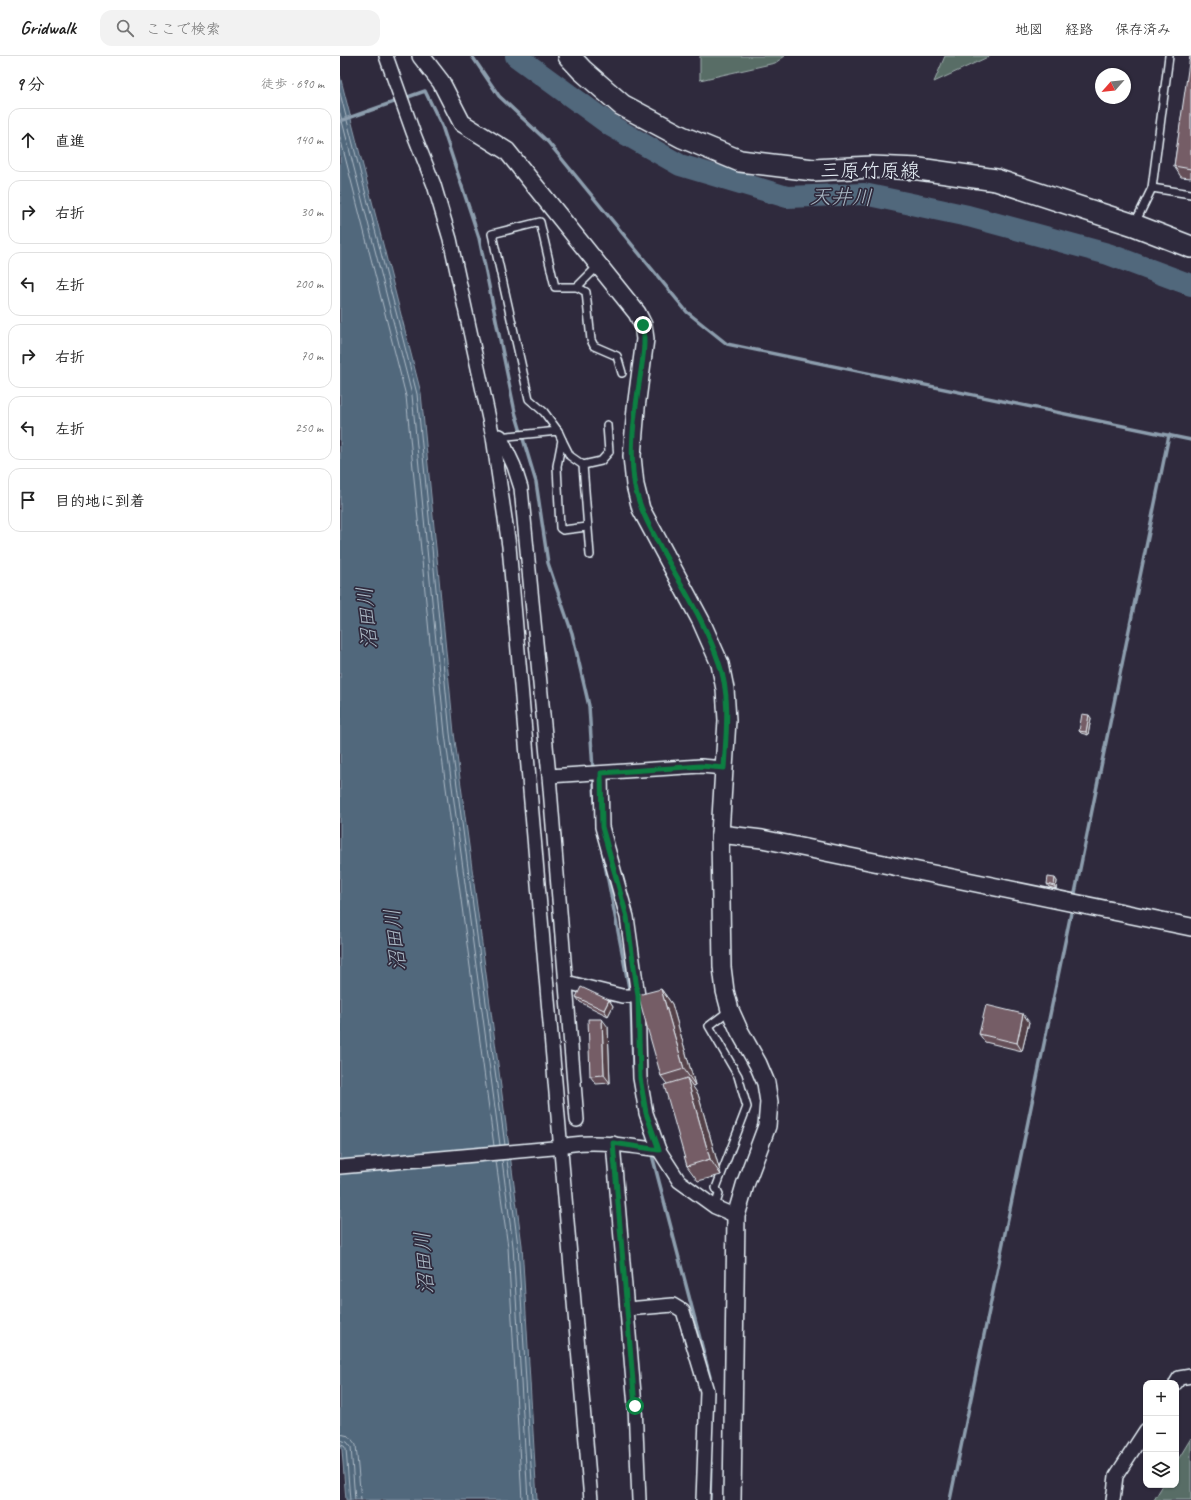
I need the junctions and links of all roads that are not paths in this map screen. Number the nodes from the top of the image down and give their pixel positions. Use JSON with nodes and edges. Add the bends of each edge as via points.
{"nodes":[{"id":1,"x":386,"y":56,"type":"edge"},
{"id":2,"x":421,"y":56,"type":"edge"},
{"id":3,"x":569,"y":56,"type":"edge"},
{"id":4,"x":1169,"y":56,"type":"edge"},
{"id":5,"x":1152,"y":188,"type":"junction"},
{"id":6,"x":1191,"y":194,"type":"edge"},
{"id":7,"x":1134,"y":225,"type":"junction"},
{"id":8,"x":1191,"y":247,"type":"edge"},
{"id":9,"x":599,"y":265,"type":"junction"},
{"id":10,"x":577,"y":287,"type":"junction"},
{"id":11,"x":622,"y":373,"type":"dead end"},
{"id":12,"x":607,"y":425,"type":"dead end"},
{"id":13,"x":558,"y":431,"type":"junction"},
{"id":14,"x":497,"y":437,"type":"junction"},
{"id":15,"x":562,"y":440,"type":"junction"},
{"id":16,"x":582,"y":464,"type":"junction"},
{"id":17,"x":587,"y":527,"type":"junction"},
{"id":18,"x":590,"y":555,"type":"dead end"},
{"id":19,"x":724,"y":768,"type":"junction"},
{"id":20,"x":601,"y":773,"type":"junction"},
{"id":21,"x":549,"y":776,"type":"junction"},
{"id":22,"x":720,"y":834,"type":"junction"},
{"id":23,"x":1191,"y":927,"type":"edge"},
{"id":24,"x":566,"y":982,"type":"junction"},
{"id":25,"x":638,"y":996,"type":"junction"},
{"id":26,"x":730,"y":1010,"type":"junction"},
{"id":27,"x":576,"y":1120,"type":"dead end"},
{"id":28,"x":613,"y":1143,"type":"junction"},
{"id":29,"x":557,"y":1147,"type":"junction"},
{"id":30,"x":659,"y":1150,"type":"junction"},
{"id":31,"x":340,"y":1167,"type":"edge"},
{"id":32,"x":716,"y":1207,"type":"junction"},
{"id":33,"x":736,"y":1216,"type":"junction"},
{"id":34,"x":627,"y":1309,"type":"junction"},
{"id":35,"x":1191,"y":1376,"type":"edge"},
{"id":36,"x":1178,"y":1380,"type":"edge"},
{"id":37,"x":1143,"y":1435,"type":"edge"},
{"id":38,"x":591,"y":1500,"type":"edge"},
{"id":39,"x":639,"y":1500,"type":"edge"},
{"id":40,"x":703,"y":1500,"type":"edge"},
{"id":41,"x":732,"y":1500,"type":"edge"},
{"id":42,"x":1112,"y":1500,"type":"edge"}],
"edges":[{"from":1,"to":14,"type":"street","via":[[434,185],[450,238]]},
{"from":2,"to":9,"type":"street","via":[[441,82],[462,123],[506,151]]},
{"from":3,"to":7,"type":"main road","name":"三原竹原線","via":[[622,105],[682,137],[740,161],[813,170],[872,167],[919,169],[996,180]]},
{"from":4,"to":5,"type":"lane"},
{"from":5,"to":6,"type":"lane"},
{"from":5,"to":7,"type":"lane"},
{"from":7,"to":8,"type":"main road","name":"三原竹原線"},
{"from":9,"to":10,"type":"lane"},
{"from":9,"to":19,"type":"street","via":[[637,313],[643,325],[645,339],[632,456],[635,485],[640,509],[720,664],[727,720]]},
{"from":10,"to":11,"type":"lane","via":[[586,292],[591,340],[594,346],[617,356]]},
{"from":10,"to":13,"type":"lane","via":[[555,287],[540,222],[492,234],[529,399],[544,412]]},
{"from":12,"to":16,"type":"lane","via":[[609,452],[601,461]]},
{"from":13,"to":14,"type":"lane"},
{"from":13,"to":15,"type":"lane"},
{"from":14,"to":21,"type":"street","via":[[514,466],[521,488]]},
{"from":14,"to":29,"type":"street","via":[[509,546]]},
{"from":15,"to":16,"type":"lane","via":[[570,456]]},
{"from":15,"to":17,"type":"lane","via":[[557,466],[560,528],[563,530]]},
{"from":16,"to":17,"type":"lane"},
{"from":17,"to":18,"type":"lane"},
{"from":19,"to":20,"type":"street","via":[[701,766]]},
{"from":19,"to":22,"type":"street"},
{"from":20,"to":21,"type":"street"},
{"from":20,"to":25,"type":"street","via":[[602,827],[627,917]]},
{"from":21,"to":24,"type":"street"},
{"from":22,"to":23,"type":"street","via":[[762,839]]},
{"from":22,"to":26,"type":"street","via":[[722,967]]},
{"from":24,"to":25,"type":"street","via":[[622,996]]},
{"from":24,"to":27,"type":"street"},
{"from":25,"to":30,"type":"street","via":[[640,1078],[646,1113]]},
{"from":26,"to":32,"type":"lane","via":[[709,1026],[738,1076],[747,1107],[716,1188],[719,1194]]},
{"from":26,"to":33,"type":"street","via":[[758,1064],[766,1083],[769,1102],[767,1126]]},
{"from":28,"to":29,"type":"street"},
{"from":28,"to":30,"type":"street"},
{"from":28,"to":34,"type":"street"},
{"from":29,"to":31,"type":"street"},
{"from":29,"to":38,"type":"street"},
{"from":30,"to":32,"type":"street","via":[[679,1181]]},
{"from":32,"to":33,"type":"street"},
{"from":33,"to":41,"type":"street"},
{"from":34,"to":39,"type":"street"},
{"from":34,"to":40,"type":"street","via":[[673,1305],[683,1311],[707,1391]]},
{"from":35,"to":36,"type":"street"},
{"from":37,"to":42,"type":"street","via":[[1116,1476]]}]}
